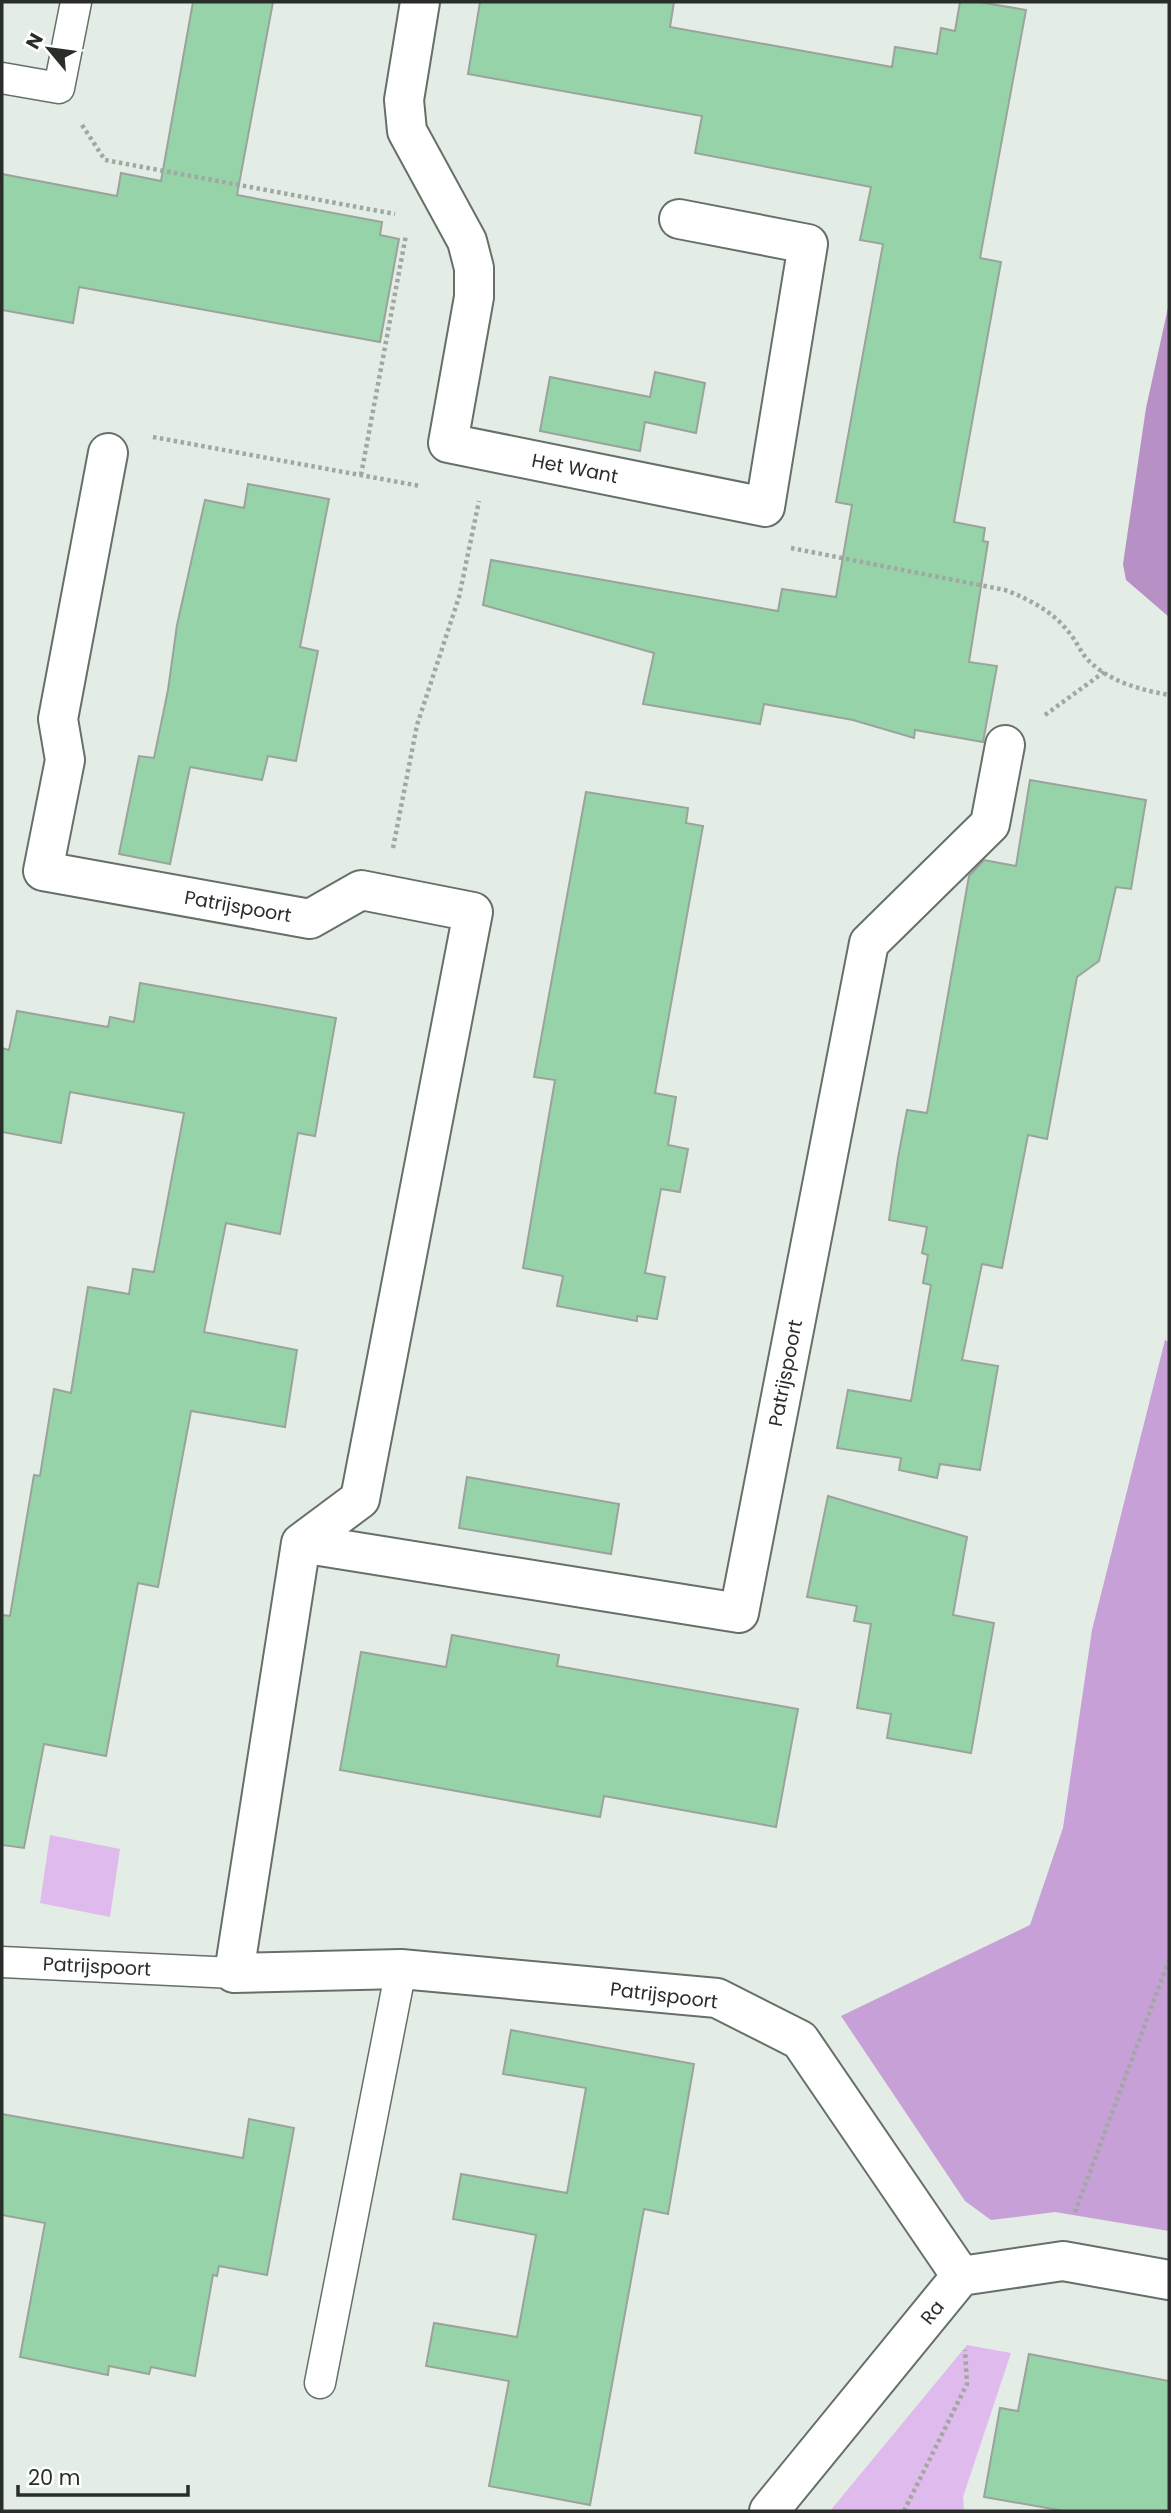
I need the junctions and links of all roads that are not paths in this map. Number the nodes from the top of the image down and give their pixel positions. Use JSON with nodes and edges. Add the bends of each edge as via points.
{"nodes":[{"id":1,"x":76,"y":2,"type":"edge"},
{"id":2,"x":420,"y":2,"type":"edge"},
{"id":3,"x":2,"y":78,"type":"edge"},
{"id":4,"x":679,"y":219,"type":"dead end"},
{"id":5,"x":108,"y":453,"type":"road end"},
{"id":6,"x":1005,"y":745,"type":"road end"},
{"id":7,"x":301,"y":1543,"type":"junction"},
{"id":8,"x":2,"y":1962,"type":"edge"},
{"id":9,"x":401,"y":1969,"type":"junction"},
{"id":10,"x":234,"y":1973,"type":"junction"},
{"id":11,"x":961,"y":2276,"type":"junction"},
{"id":12,"x":1169,"y":2280,"type":"edge"},
{"id":13,"x":320,"y":2383,"type":"dead end"},
{"id":14,"x":769,"y":2511,"type":"edge"}],
"edges":[{"from":1,"to":3,"type":"lane","via":[[59,88]]},
{"from":2,"to":4,"type":"street","name":"Het Want","via":[[404,100],[407,131],[467,241],[474,268],[447,443],[765,507],[808,244]]},
{"from":5,"to":7,"type":"street","name":"Patrijspoort","via":[[58,719],[65,760],[43,871],[310,919],[362,890],[473,912],[360,1499]]},
{"from":6,"to":7,"type":"street","name":"Patrijspoort","via":[[990,824],[869,943],[739,1612]]},
{"from":7,"to":10,"type":"street"},
{"from":8,"to":10,"type":"lane","name":"Patrijspoort"},
{"from":9,"to":10,"type":"street","name":"Patrijspoort"},
{"from":9,"to":11,"type":"street","name":"Patrijspoort","via":[[718,1998],[800,2040]]},
{"from":9,"to":13,"type":"lane"},
{"from":11,"to":12,"type":"street","via":[[1063,2260]]},
{"from":11,"to":14,"type":"street","name":"Ra"}]}
